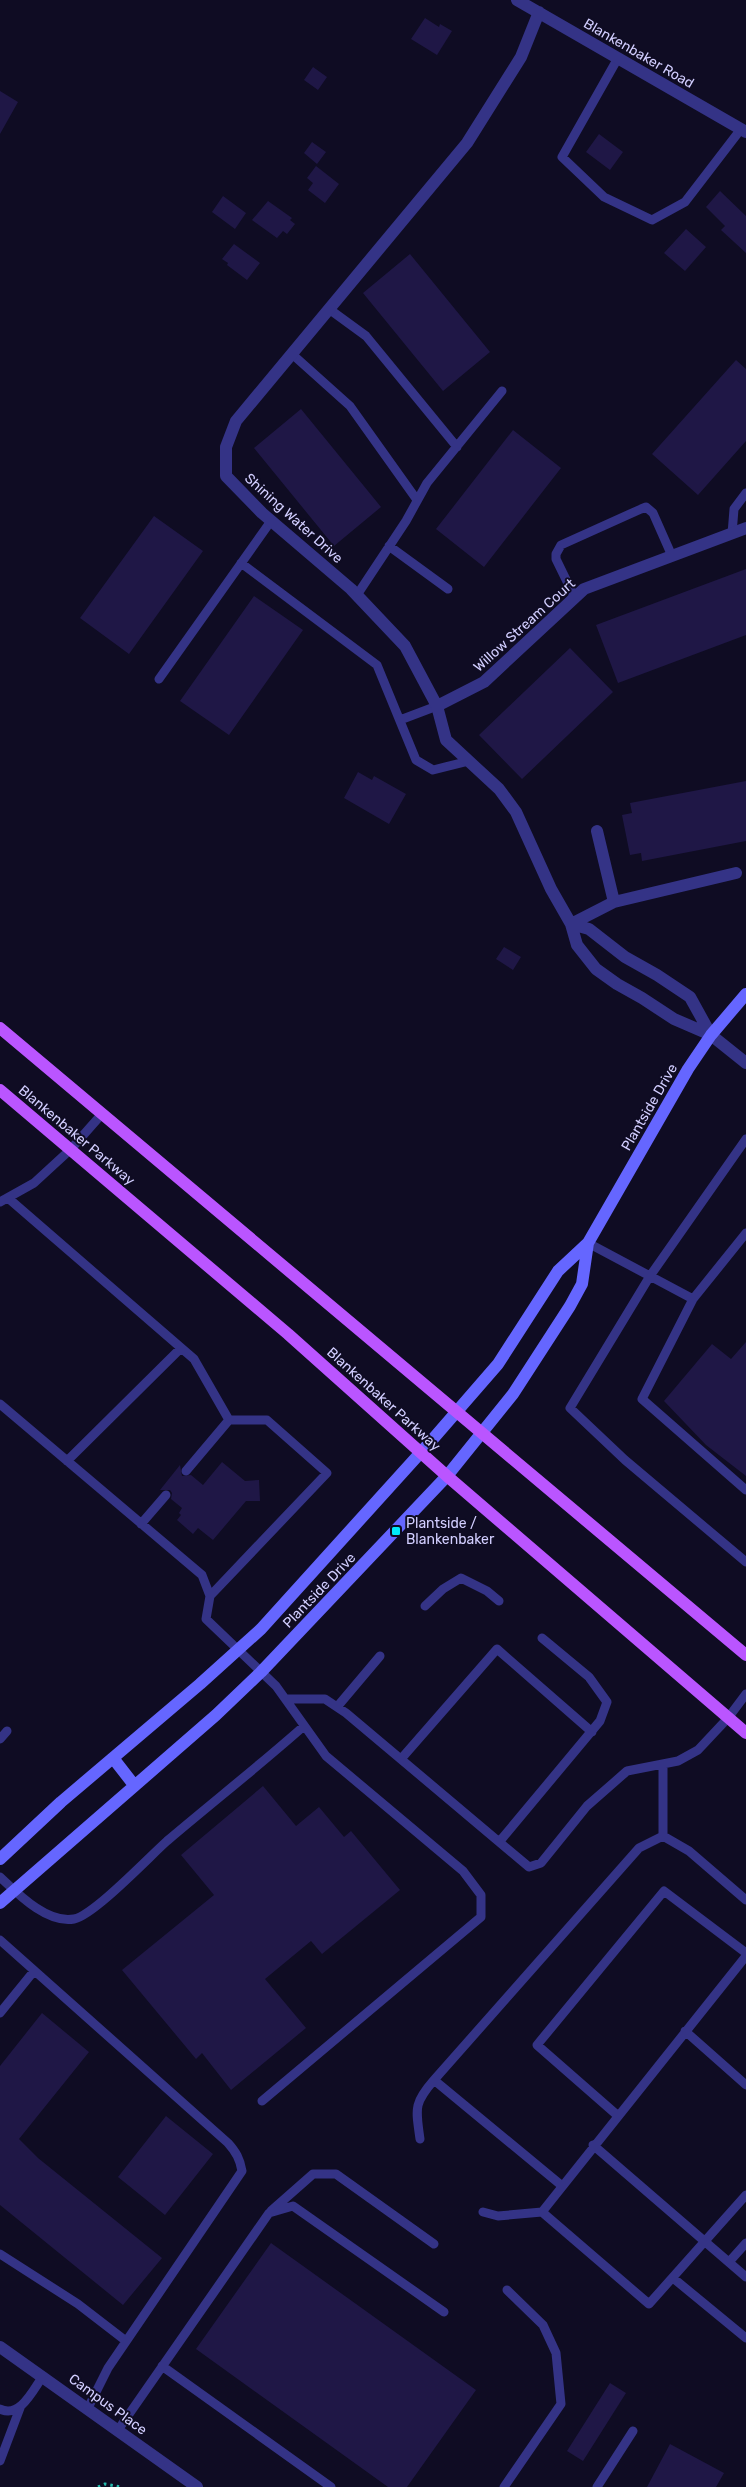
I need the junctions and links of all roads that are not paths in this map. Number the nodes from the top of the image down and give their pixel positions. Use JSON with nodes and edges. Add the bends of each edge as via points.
{"nodes":[{"id":1,"x":517,"y":0,"type":"edge"},
{"id":2,"x":539,"y":12,"type":"junction"},
{"id":3,"x":618,"y":58,"type":"junction"},
{"id":4,"x":743,"y":130,"type":"edge"},
{"id":5,"x":329,"y":309,"type":"junction"},
{"id":6,"x":292,"y":354,"type":"junction"},
{"id":7,"x":502,"y":391,"type":"dead end"},
{"id":8,"x":457,"y":446,"type":"junction"},
{"id":9,"x":746,"y":494,"type":"edge"},
{"id":10,"x":417,"y":500,"type":"junction"},
{"id":11,"x":271,"y":521,"type":"junction"},
{"id":12,"x":746,"y":528,"type":"edge"},
{"id":13,"x":732,"y":534,"type":"junction"},
{"id":14,"x":389,"y":546,"type":"junction"},
{"id":15,"x":672,"y":556,"type":"junction"},
{"id":16,"x":241,"y":563,"type":"junction"},
{"id":17,"x":448,"y":589,"type":"dead end"},
{"id":18,"x":357,"y":595,"type":"junction"},
{"id":19,"x":575,"y":598,"type":"junction"},
{"id":20,"x":158,"y":679,"type":"dead end"},
{"id":21,"x":437,"y":706,"type":"junction"},
{"id":22,"x":400,"y":720,"type":"junction"},
{"id":23,"x":469,"y":761,"type":"junction"},
{"id":24,"x":597,"y":832,"type":"dead end"},
{"id":25,"x":736,"y":874,"type":"dead end"},
{"id":26,"x":614,"y":902,"type":"junction"},
{"id":27,"x":571,"y":924,"type":"junction"},
{"id":28,"x":746,"y":994,"type":"edge"},
{"id":29,"x":0,"y":1028,"type":"edge"},
{"id":30,"x":711,"y":1035,"type":"junction"},
{"id":31,"x":746,"y":1063,"type":"edge"},
{"id":32,"x":0,"y":1090,"type":"edge"},
{"id":33,"x":101,"y":1115,"type":"junction"},
{"id":34,"x":746,"y":1139,"type":"edge"},
{"id":35,"x":71,"y":1149,"type":"junction"},
{"id":36,"x":4,"y":1200,"type":"edge"},
{"id":37,"x":746,"y":1233,"type":"edge"},
{"id":38,"x":588,"y":1243,"type":"junction"},
{"id":39,"x":650,"y":1276,"type":"junction"},
{"id":40,"x":693,"y":1299,"type":"junction"},
{"id":41,"x":181,"y":1348,"type":"junction"},
{"id":42,"x":0,"y":1404,"type":"edge"},
{"id":43,"x":456,"y":1412,"type":"junction"},
{"id":44,"x":229,"y":1420,"type":"junction"},
{"id":45,"x":482,"y":1434,"type":"junction"},
{"id":46,"x":421,"y":1453,"type":"junction"},
{"id":47,"x":67,"y":1461,"type":"junction"},
{"id":48,"x":186,"y":1471,"type":"dead end"},
{"id":49,"x":447,"y":1476,"type":"junction"},
{"id":50,"x":746,"y":1490,"type":"edge"},
{"id":51,"x":166,"y":1495,"type":"dead end"},
{"id":52,"x":141,"y":1524,"type":"junction"},
{"id":53,"x":746,"y":1562,"type":"edge"},
{"id":54,"x":210,"y":1596,"type":"junction"},
{"id":55,"x":499,"y":1601,"type":"dead end"},
{"id":56,"x":425,"y":1606,"type":"dead end"},
{"id":57,"x":542,"y":1638,"type":"dead end"},
{"id":58,"x":238,"y":1650,"type":"junction"},
{"id":59,"x":746,"y":1655,"type":"edge"},
{"id":60,"x":380,"y":1656,"type":"dead end"},
{"id":61,"x":261,"y":1672,"type":"junction"},
{"id":62,"x":746,"y":1694,"type":"edge"},
{"id":63,"x":286,"y":1699,"type":"junction"},
{"id":64,"x":337,"y":1707,"type":"junction"},
{"id":65,"x":728,"y":1718,"type":"junction"},
{"id":66,"x":304,"y":1726,"type":"junction"},
{"id":67,"x":7,"y":1730,"type":"dead end"},
{"id":68,"x":592,"y":1732,"type":"junction"},
{"id":69,"x":746,"y":1733,"type":"edge"},
{"id":70,"x":0,"y":1740,"type":"edge"},
{"id":71,"x":113,"y":1758,"type":"junction"},
{"id":72,"x":401,"y":1758,"type":"junction"},
{"id":73,"x":663,"y":1764,"type":"junction"},
{"id":74,"x":134,"y":1784,"type":"junction"},
{"id":75,"x":663,"y":1836,"type":"junction"},
{"id":76,"x":500,"y":1841,"type":"junction"},
{"id":77,"x":0,"y":1859,"type":"edge"},
{"id":78,"x":0,"y":1877,"type":"edge"},
{"id":79,"x":13,"y":1889,"type":"junction"},
{"id":80,"x":746,"y":1900,"type":"edge"},
{"id":81,"x":0,"y":1903,"type":"edge"},
{"id":82,"x":0,"y":1940,"type":"edge"},
{"id":83,"x":746,"y":1954,"type":"edge"},
{"id":84,"x":34,"y":1971,"type":"junction"},
{"id":85,"x":0,"y":2013,"type":"edge"},
{"id":86,"x":685,"y":2031,"type":"junction"},
{"id":87,"x":434,"y":2080,"type":"junction"},
{"id":88,"x":746,"y":2085,"type":"edge"},
{"id":89,"x":262,"y":2101,"type":"dead end"},
{"id":90,"x":617,"y":2115,"type":"junction"},
{"id":91,"x":420,"y":2139,"type":"dead end"},
{"id":92,"x":593,"y":2145,"type":"junction"},
{"id":93,"x":562,"y":2185,"type":"junction"},
{"id":94,"x":746,"y":2195,"type":"edge"},
{"id":95,"x":483,"y":2212,"type":"dead end"},
{"id":96,"x":542,"y":2212,"type":"junction"},
{"id":97,"x":269,"y":2213,"type":"junction"},
{"id":98,"x":704,"y":2242,"type":"junction"},
{"id":99,"x":746,"y":2243,"type":"edge"},
{"id":100,"x":434,"y":2244,"type":"dead end"},
{"id":101,"x":0,"y":2254,"type":"edge"},
{"id":102,"x":729,"y":2262,"type":"junction"},
{"id":103,"x":746,"y":2277,"type":"edge"},
{"id":104,"x":673,"y":2278,"type":"junction"},
{"id":105,"x":507,"y":2290,"type":"dead end"},
{"id":106,"x":444,"y":2312,"type":"dead end"},
{"id":107,"x":746,"y":2338,"type":"edge"},
{"id":108,"x":126,"y":2341,"type":"junction"},
{"id":109,"x":0,"y":2347,"type":"edge"},
{"id":110,"x":162,"y":2366,"type":"junction"},
{"id":111,"x":43,"y":2376,"type":"junction"},
{"id":112,"x":20,"y":2408,"type":"junction"},
{"id":113,"x":88,"y":2408,"type":"junction"},
{"id":114,"x":0,"y":2409,"type":"edge"},
{"id":115,"x":118,"y":2430,"type":"junction"},
{"id":116,"x":633,"y":2431,"type":"dead end"},
{"id":117,"x":0,"y":2461,"type":"edge"},
{"id":118,"x":197,"y":2487,"type":"edge"},
{"id":119,"x":331,"y":2487,"type":"edge"},
{"id":120,"x":504,"y":2487,"type":"edge"},
{"id":121,"x":597,"y":2487,"type":"edge"}],
"edges":[{"from":1,"to":2,"type":"street","name":"Blankenbaker Road"},
{"from":2,"to":3,"type":"street","name":"Blankenbaker Road"},
{"from":2,"to":5,"type":"street","name":"Shining Water Drive","via":[[521,57],[467,143]]},
{"from":3,"to":4,"type":"street","name":"Blankenbaker Road"},
{"from":3,"to":4,"type":"lane","via":[[562,157],[604,197],[652,220],[685,202]]},
{"from":5,"to":6,"type":"street","name":"Shining Water Drive"},
{"from":5,"to":8,"type":"lane","via":[[366,336]]},
{"from":6,"to":10,"type":"lane","via":[[350,406]]},
{"from":6,"to":11,"type":"street","name":"Shining Water Drive","via":[[236,421],[226,447],[226,476]]},
{"from":7,"to":8,"type":"lane"},
{"from":8,"to":10,"type":"lane"},
{"from":9,"to":13,"type":"lane","via":[[734,509]]},
{"from":10,"to":14,"type":"lane"},
{"from":11,"to":16,"type":"lane"},
{"from":11,"to":18,"type":"street","name":"Shining Water Drive"},
{"from":12,"to":13,"type":"street","name":"Willow Stream Court"},
{"from":13,"to":15,"type":"street","name":"Willow Stream Court"},
{"from":14,"to":17,"type":"lane"},
{"from":14,"to":18,"type":"lane"},
{"from":15,"to":19,"type":"street","name":"Willow Stream Court","via":[[584,589]]},
{"from":15,"to":19,"type":"lane","via":[[649,509],[646,507],[633,512],[567,541],[558,550],[558,565]]},
{"from":16,"to":20,"type":"lane"},
{"from":16,"to":22,"type":"lane","via":[[377,665]]},
{"from":18,"to":21,"type":"street","name":"Shining Water Drive","via":[[405,646]]},
{"from":19,"to":21,"type":"street","name":"Willow Stream Court","via":[[484,682]]},
{"from":21,"to":22,"type":"lane"},
{"from":21,"to":23,"type":"street","name":"Shining Water Drive","via":[[446,740]]},
{"from":22,"to":23,"type":"lane","via":[[416,760],[433,770]]},
{"from":23,"to":27,"type":"street","name":"Shining Water Drive","via":[[500,789],[516,812],[551,889]]},
{"from":24,"to":26,"type":"street"},
{"from":25,"to":26,"type":"street"},
{"from":26,"to":27,"type":"street"},
{"from":27,"to":30,"type":"street","name":"Shining Water Drive","via":[[589,929],[625,957],[690,997]]},
{"from":27,"to":30,"type":"street","name":"Shining Water Drive","via":[[577,945],[596,969],[674,1019]]},
{"from":28,"to":30,"type":"street","name":"Plantside Drive"},
{"from":29,"to":33,"type":"main road"},
{"from":30,"to":31,"type":"street","name":"Shining Water Drive"},
{"from":30,"to":38,"type":"street","name":"Plantside Drive","via":[[688,1068]]},
{"from":32,"to":35,"type":"main road","name":"Blankenbaker Parkway"},
{"from":33,"to":35,"type":"lane"},
{"from":33,"to":43,"type":"main road"},
{"from":34,"to":39,"type":"lane"},
{"from":35,"to":36,"type":"lane","via":[[34,1183]]},
{"from":35,"to":46,"type":"main road","name":"Blankenbaker Parkway","via":[[288,1334]]},
{"from":36,"to":41,"type":"lane"},
{"from":37,"to":40,"type":"lane"},
{"from":38,"to":39,"type":"lane"},
{"from":38,"to":43,"type":"street","name":"Plantside Drive","via":[[558,1271],[498,1364]]},
{"from":38,"to":45,"type":"street","name":"Plantside Drive","via":[[582,1284],[570,1306],[528,1372]]},
{"from":39,"to":40,"type":"lane"},
{"from":39,"to":53,"type":"lane","via":[[570,1408],[624,1460]]},
{"from":40,"to":50,"type":"lane","via":[[642,1399]]},
{"from":41,"to":44,"type":"lane","via":[[194,1359]]},
{"from":41,"to":47,"type":"lane"},
{"from":42,"to":47,"type":"lane"},
{"from":43,"to":45,"type":"main road"},
{"from":43,"to":46,"type":"street","name":"Plantside Drive"},
{"from":44,"to":48,"type":"lane"},
{"from":44,"to":54,"type":"lane","via":[[267,1420],[327,1473]]},
{"from":45,"to":49,"type":"street","name":"Plantside Drive"},
{"from":45,"to":59,"type":"main road"},
{"from":46,"to":49,"type":"main road","name":"Blankenbaker Parkway"},
{"from":46,"to":58,"type":"street","name":"Plantside Drive","via":[[261,1629]]},
{"from":47,"to":52,"type":"lane"},
{"from":49,"to":61,"type":"street","name":"Plantside Drive"},
{"from":49,"to":65,"type":"main road","name":"Blankenbaker Parkway"},
{"from":51,"to":52,"type":"lane"},
{"from":52,"to":54,"type":"lane","via":[[202,1575]]},
{"from":54,"to":58,"type":"lane","via":[[206,1619]]},
{"from":55,"to":56,"type":"lane","via":[[461,1578]]},
{"from":57,"to":68,"type":"lane","via":[[589,1677],[607,1702]]},
{"from":58,"to":61,"type":"lane"},
{"from":58,"to":71,"type":"street","name":"Plantside Drive"},
{"from":60,"to":64,"type":"lane"},
{"from":61,"to":63,"type":"lane"},
{"from":61,"to":74,"type":"street","name":"Plantside Drive"},
{"from":62,"to":65,"type":"lane"},
{"from":63,"to":64,"type":"lane","via":[[325,1699]]},
{"from":63,"to":66,"type":"lane"},
{"from":64,"to":72,"type":"lane"},
{"from":65,"to":69,"type":"main road","name":"Blankenbaker Parkway"},
{"from":65,"to":73,"type":"lane","via":[[698,1750],[678,1761]]},
{"from":66,"to":79,"type":"lane","via":[[166,1842],[134,1873],[76,1918],[62,1920],[46,1913]]},
{"from":66,"to":89,"type":"lane","via":[[326,1756],[463,1871],[481,1895],[481,1917]]},
{"from":67,"to":70,"type":"lane"},
{"from":68,"to":72,"type":"lane","via":[[497,1649]]},
{"from":68,"to":76,"type":"lane"},
{"from":71,"to":74,"type":"street"},
{"from":71,"to":77,"type":"street","name":"Plantside Drive"},
{"from":72,"to":76,"type":"lane"},
{"from":73,"to":75,"type":"lane"},
{"from":73,"to":76,"type":"lane","via":[[627,1771],[587,1806],[541,1863],[529,1867]]},
{"from":74,"to":79,"type":"street","name":"Plantside Drive"},
{"from":75,"to":80,"type":"lane","via":[[689,1852]]},
{"from":75,"to":87,"type":"lane","via":[[638,1848]]},
{"from":78,"to":79,"type":"lane"},
{"from":79,"to":81,"type":"street","name":"Plantside Drive"},
{"from":82,"to":84,"type":"lane"},
{"from":83,"to":86,"type":"lane"},
{"from":83,"to":90,"type":"lane","via":[[664,1891],[537,2045]]},
{"from":84,"to":85,"type":"lane"},
{"from":84,"to":108,"type":"lane","via":[[228,2143],[240,2162],[242,2171]]},
{"from":86,"to":88,"type":"lane"},
{"from":86,"to":90,"type":"lane"},
{"from":87,"to":91,"type":"lane","via":[[420,2096],[416,2111]]},
{"from":87,"to":93,"type":"lane"},
{"from":90,"to":92,"type":"lane"},
{"from":92,"to":93,"type":"lane"},
{"from":92,"to":98,"type":"lane"},
{"from":93,"to":96,"type":"lane"},
{"from":94,"to":98,"type":"lane"},
{"from":95,"to":96,"type":"lane","via":[[498,2216]]},
{"from":96,"to":104,"type":"lane","via":[[649,2304]]},
{"from":97,"to":100,"type":"lane","via":[[313,2174],[336,2174]]},
{"from":97,"to":106,"type":"lane","via":[[293,2206]]},
{"from":97,"to":110,"type":"lane"},
{"from":98,"to":102,"type":"lane"},
{"from":98,"to":104,"type":"lane"},
{"from":99,"to":102,"type":"lane"},
{"from":101,"to":108,"type":"lane","via":[[78,2304]]},
{"from":102,"to":103,"type":"lane"},
{"from":104,"to":107,"type":"lane"},
{"from":105,"to":120,"type":"lane","via":[[543,2325],[556,2353],[561,2404]]},
{"from":108,"to":113,"type":"lane"},
{"from":109,"to":111,"type":"street","name":"Campus Place"},
{"from":110,"to":115,"type":"lane"},
{"from":110,"to":119,"type":"lane"},
{"from":111,"to":112,"type":"lane"},
{"from":111,"to":113,"type":"street","name":"Campus Place"},
{"from":112,"to":114,"type":"lane","via":[[10,2412]]},
{"from":112,"to":117,"type":"lane"},
{"from":113,"to":115,"type":"street","name":"Campus Place"},
{"from":115,"to":118,"type":"street","name":"Campus Place"},
{"from":116,"to":121,"type":"lane"}]}
